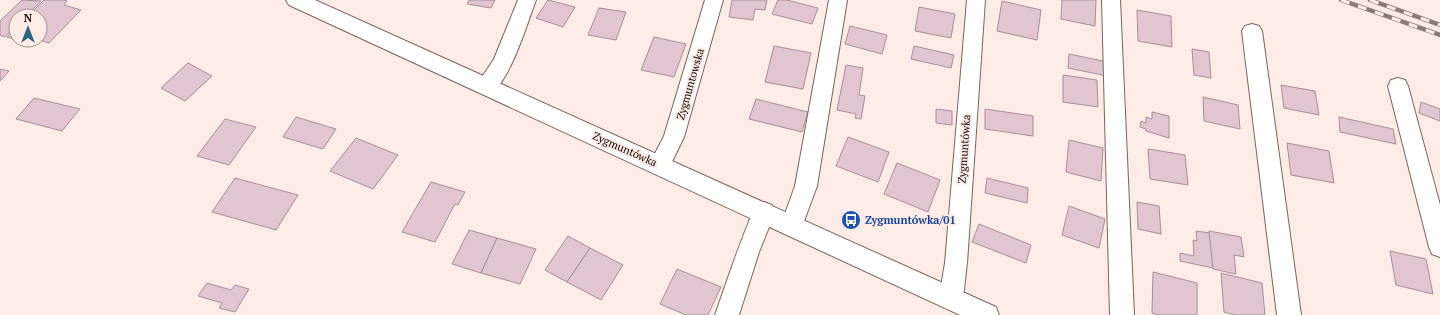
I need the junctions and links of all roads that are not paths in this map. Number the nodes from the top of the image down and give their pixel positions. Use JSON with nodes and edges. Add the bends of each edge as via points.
{"nodes":[{"id":1,"x":296,"y":0,"type":"edge"},
{"id":2,"x":527,"y":0,"type":"edge"},
{"id":3,"x":714,"y":0,"type":"edge"},
{"id":4,"x":838,"y":0,"type":"edge"},
{"id":5,"x":976,"y":0,"type":"edge"},
{"id":6,"x":1111,"y":0,"type":"edge"},
{"id":7,"x":1252,"y":31,"type":"dead end"},
{"id":8,"x":486,"y":86,"type":"junction"},
{"id":9,"x":1398,"y":86,"type":"dead end"},
{"id":10,"x":660,"y":165,"type":"junction"},
{"id":11,"x":764,"y":212,"type":"junction"},
{"id":12,"x":792,"y":225,"type":"junction"},
{"id":13,"x":1440,"y":246,"type":"edge"},
{"id":14,"x":951,"y":298,"type":"junction"},
{"id":15,"x":727,"y":315,"type":"edge"},
{"id":16,"x":987,"y":315,"type":"edge"},
{"id":17,"x":1122,"y":315,"type":"edge"},
{"id":18,"x":1289,"y":315,"type":"edge"}],
"edges":[{"from":1,"to":8,"type":"street","name":"Zygmuntówka"},
{"from":2,"to":8,"type":"street","via":[[502,63]]},
{"from":3,"to":10,"type":"street","name":"Zygmuntowska","via":[[674,137]]},
{"from":4,"to":12,"type":"street","via":[[806,186]]},
{"from":5,"to":14,"type":"street","name":"Zygmuntówka","via":[[956,263]]},
{"from":6,"to":17,"type":"street"},
{"from":7,"to":18,"type":"street"},
{"from":8,"to":10,"type":"street","name":"Zygmuntówka"},
{"from":9,"to":13,"type":"street"},
{"from":10,"to":11,"type":"street","name":"Zygmuntówka"},
{"from":11,"to":12,"type":"street","name":"Zygmuntówka"},
{"from":11,"to":15,"type":"street"},
{"from":12,"to":14,"type":"street","name":"Zygmuntówka"},
{"from":14,"to":16,"type":"street","name":"Zygmuntówka"}]}
